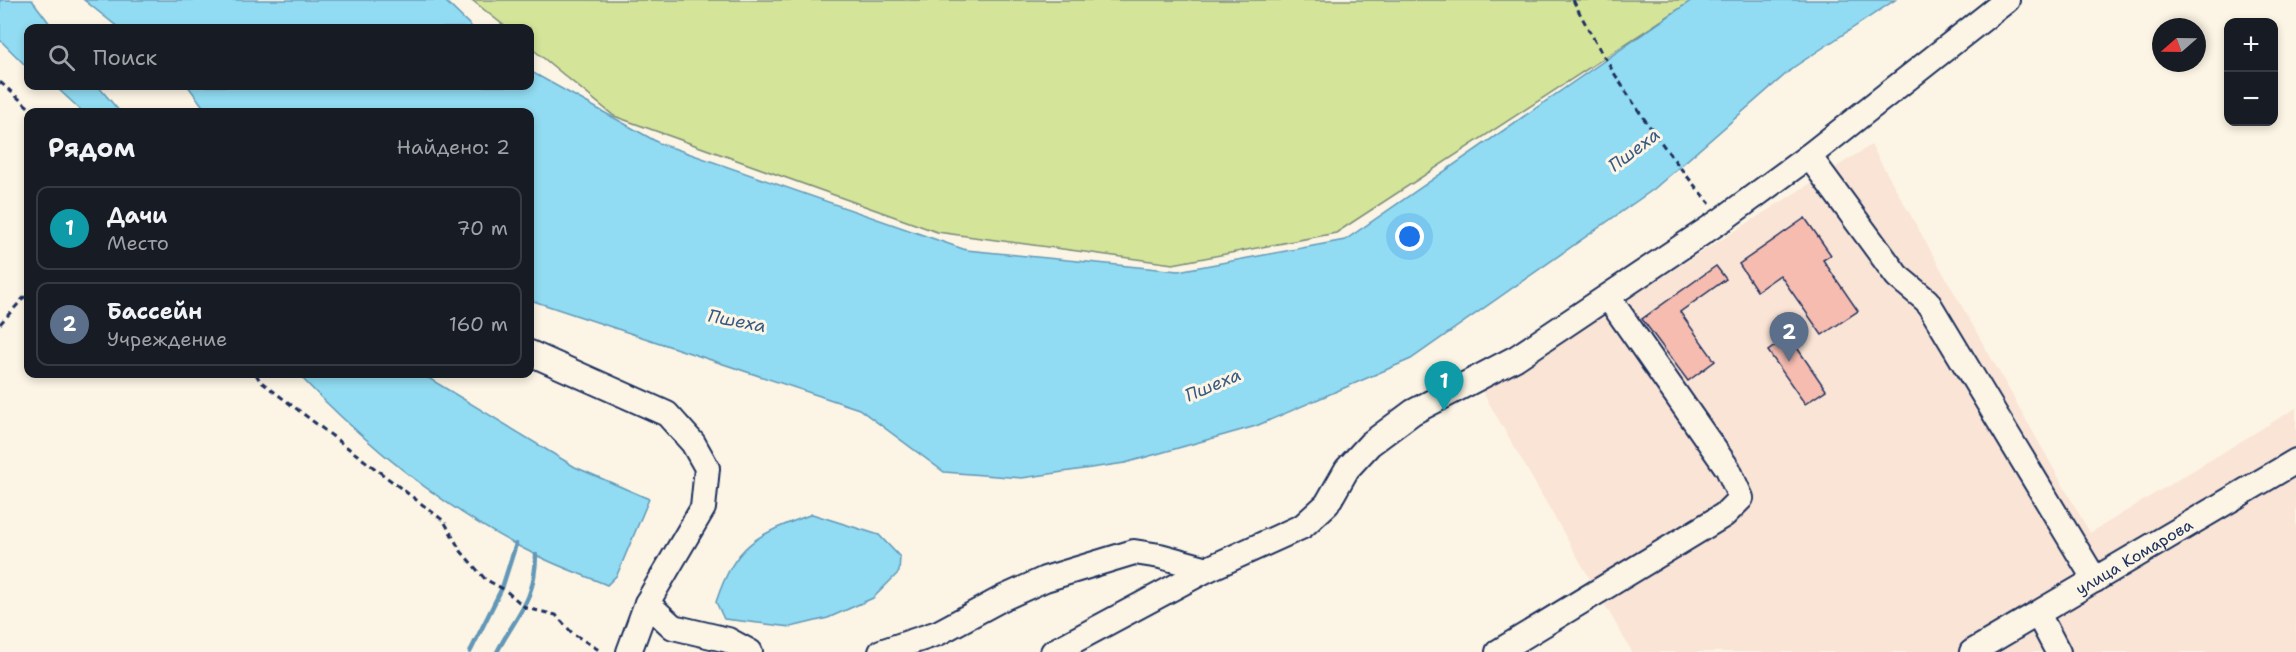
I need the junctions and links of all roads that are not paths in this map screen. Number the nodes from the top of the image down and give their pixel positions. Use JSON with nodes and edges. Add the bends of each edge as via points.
{"nodes":[{"id":1,"x":2007,"y":0,"type":"edge"},
{"id":2,"x":1809,"y":156,"type":"junction"},
{"id":3,"x":1608,"y":297,"type":"junction"},
{"id":4,"x":534,"y":355,"type":"edge"},
{"id":5,"x":2296,"y":461,"type":"edge"},
{"id":6,"x":1208,"y":569,"type":"junction"},
{"id":7,"x":2095,"y":580,"type":"junction"},
{"id":8,"x":647,"y":603,"type":"junction"},
{"id":9,"x":2038,"y":614,"type":"junction"},
{"id":10,"x":628,"y":652,"type":"edge"},
{"id":11,"x":750,"y":652,"type":"edge"},
{"id":12,"x":881,"y":652,"type":"edge"},
{"id":13,"x":1053,"y":652,"type":"edge"},
{"id":14,"x":1498,"y":652,"type":"edge"},
{"id":15,"x":1972,"y":652,"type":"edge"},
{"id":16,"x":2058,"y":652,"type":"edge"}],
"edges":[{"from":1,"to":2,"type":"lane"},
{"from":2,"to":3,"type":"lane"},
{"from":2,"to":7,"type":"lane","via":[[1897,276],[1927,301]]},
{"from":3,"to":6,"type":"lane","via":[[1516,358],[1413,412],[1370,444],[1347,469],[1327,504],[1303,526]]},
{"from":3,"to":14,"type":"lane","via":[[1728,469],[1741,498],[1724,515]]},
{"from":4,"to":8,"type":"lane","via":[[667,414],[693,443],[707,468],[703,508]]},
{"from":5,"to":7,"type":"lane","name":"улица Комарова"},
{"from":6,"to":12,"type":"lane","via":[[1134,552],[1046,579],[938,633]]},
{"from":6,"to":13,"type":"lane"},
{"from":7,"to":9,"type":"lane","name":"улица Комарова"},
{"from":8,"to":10,"type":"lane"},
{"from":8,"to":11,"type":"lane","via":[[673,627],[728,640]]},
{"from":9,"to":15,"type":"lane","name":"улица Комарова"},
{"from":9,"to":16,"type":"lane"}]}
